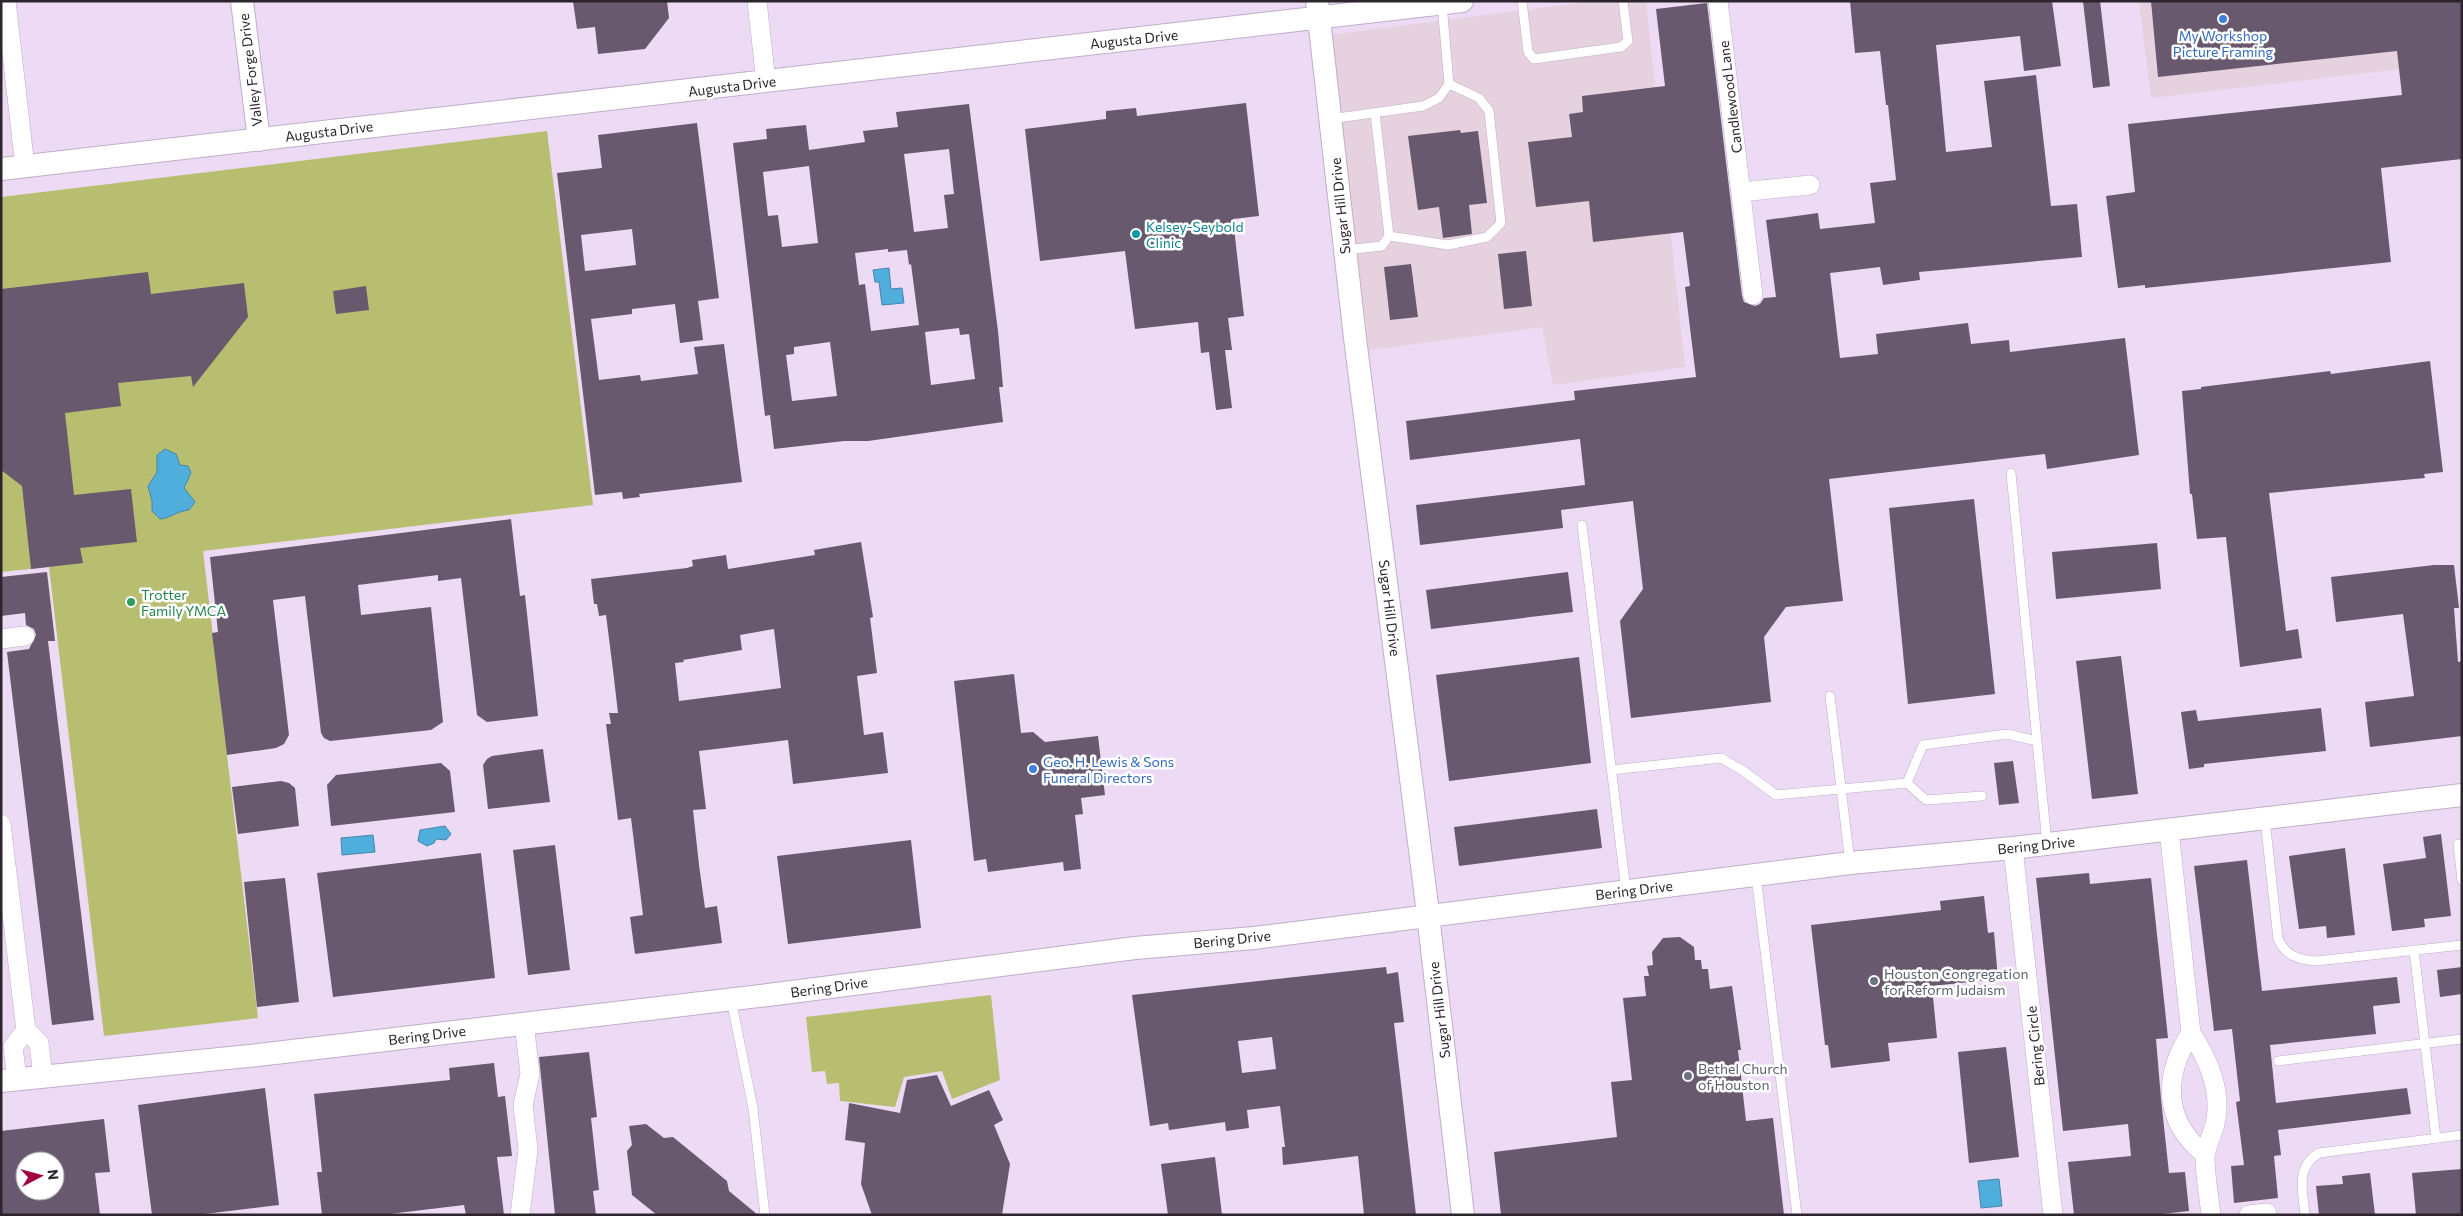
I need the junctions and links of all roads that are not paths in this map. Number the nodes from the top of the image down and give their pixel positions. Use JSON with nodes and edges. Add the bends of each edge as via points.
{"nodes":[{"id":1,"x":6,"y":1,"type":"edge"},
{"id":2,"x":242,"y":1,"type":"edge"},
{"id":3,"x":757,"y":1,"type":"edge"},
{"id":4,"x":1522,"y":1,"type":"edge"},
{"id":5,"x":1623,"y":1,"type":"edge"},
{"id":6,"x":1718,"y":1,"type":"edge"},
{"id":7,"x":1452,"y":2,"type":"edge"},
{"id":8,"x":1318,"y":10,"type":"edge"},
{"id":9,"x":766,"y":82,"type":"junction"},
{"id":10,"x":1448,"y":84,"type":"junction"},
{"id":11,"x":1375,"y":113,"type":"junction"},
{"id":12,"x":1330,"y":119,"type":"junction"},
{"id":13,"x":259,"y":140,"type":"junction"},
{"id":14,"x":25,"y":166,"type":"junction"},
{"id":15,"x":1,"y":169,"type":"edge"},
{"id":16,"x":1810,"y":185,"type":"dead end"},
{"id":17,"x":1741,"y":192,"type":"junction"},
{"id":18,"x":1389,"y":236,"type":"junction"},
{"id":19,"x":1345,"y":250,"type":"junction"},
{"id":20,"x":1753,"y":295,"type":"dead end"},
{"id":21,"x":2011,"y":473,"type":"dead end"},
{"id":22,"x":1582,"y":525,"type":"dead end"},
{"id":23,"x":25,"y":636,"type":"dead end"},
{"id":24,"x":1,"y":638,"type":"edge"},
{"id":25,"x":1830,"y":696,"type":"dead end"},
{"id":26,"x":2037,"y":741,"type":"junction"},
{"id":27,"x":1612,"y":770,"type":"junction"},
{"id":28,"x":1907,"y":783,"type":"junction"},
{"id":29,"x":1842,"y":790,"type":"junction"},
{"id":30,"x":2462,"y":795,"type":"edge"},
{"id":31,"x":1982,"y":796,"type":"dead end"},
{"id":32,"x":2265,"y":818,"type":"junction"},
{"id":33,"x":1,"y":824,"type":"edge"},
{"id":34,"x":2169,"y":830,"type":"junction"},
{"id":35,"x":2047,"y":844,"type":"junction"},
{"id":36,"x":2458,"y":844,"type":"dead end"},
{"id":37,"x":2013,"y":848,"type":"junction"},
{"id":38,"x":1850,"y":863,"type":"junction"},
{"id":39,"x":1756,"y":876,"type":"junction"},
{"id":40,"x":2462,"y":880,"type":"edge"},
{"id":41,"x":1626,"y":891,"type":"junction"},
{"id":42,"x":1428,"y":915,"type":"junction"},
{"id":43,"x":2462,"y":945,"type":"edge"},
{"id":44,"x":2414,"y":950,"type":"junction"},
{"id":45,"x":731,"y":999,"type":"junction"},
{"id":46,"x":524,"y":1023,"type":"junction"},
{"id":47,"x":26,"y":1030,"type":"junction"},
{"id":48,"x":2191,"y":1033,"type":"junction"},
{"id":49,"x":2462,"y":1039,"type":"edge"},
{"id":50,"x":2425,"y":1044,"type":"junction"},
{"id":51,"x":2278,"y":1061,"type":"dead end"},
{"id":52,"x":43,"y":1076,"type":"junction"},
{"id":53,"x":9,"y":1080,"type":"edge"},
{"id":54,"x":2462,"y":1135,"type":"edge"},
{"id":55,"x":2436,"y":1138,"type":"junction"},
{"id":56,"x":2204,"y":1154,"type":"junction"},
{"id":57,"x":520,"y":1215,"type":"edge"},
{"id":58,"x":765,"y":1215,"type":"edge"},
{"id":59,"x":1463,"y":1215,"type":"edge"},
{"id":60,"x":1797,"y":1215,"type":"edge"},
{"id":61,"x":2053,"y":1215,"type":"edge"},
{"id":62,"x":2211,"y":1215,"type":"edge"},
{"id":63,"x":2305,"y":1215,"type":"edge"}],
"edges":[{"from":1,"to":14,"type":"street"},
{"from":2,"to":13,"type":"street","name":"Valley Forge Drive"},
{"from":3,"to":9,"type":"street"},
{"from":4,"to":5,"type":"lane","via":[[1528,52],[1534,59],[1621,47],[1628,41]]},
{"from":6,"to":17,"type":"street","name":"Candlewood Lane"},
{"from":7,"to":8,"type":"street","name":"Augusta Drive"},
{"from":7,"to":10,"type":"lane"},
{"from":8,"to":9,"type":"street","name":"Augusta Drive"},
{"from":8,"to":12,"type":"street","name":"Sugar Hill Drive"},
{"from":9,"to":13,"type":"street","name":"Augusta Drive"},
{"from":10,"to":11,"type":"lane","via":[[1440,98],[1423,106]]},
{"from":10,"to":18,"type":"lane","via":[[1479,98],[1489,111],[1501,223],[1487,237],[1448,245]]},
{"from":11,"to":12,"type":"lane"},
{"from":11,"to":18,"type":"lane"},
{"from":12,"to":19,"type":"street","name":"Sugar Hill Drive"},
{"from":13,"to":14,"type":"street","name":"Augusta Drive"},
{"from":14,"to":15,"type":"street","name":"Augusta Drive"},
{"from":16,"to":17,"type":"street"},
{"from":17,"to":20,"type":"street","name":"Candlewood Lane"},
{"from":18,"to":19,"type":"lane","via":[[1382,246]]},
{"from":19,"to":42,"type":"street","name":"Sugar Hill Drive"},
{"from":21,"to":26,"type":"lane"},
{"from":22,"to":27,"type":"lane"},
{"from":23,"to":24,"type":"street"},
{"from":25,"to":29,"type":"lane"},
{"from":26,"to":28,"type":"lane","via":[[2007,734],[1923,744]]},
{"from":26,"to":35,"type":"lane"},
{"from":27,"to":29,"type":"lane","via":[[1721,758],[1776,795]]},
{"from":27,"to":41,"type":"lane"},
{"from":28,"to":29,"type":"lane"},
{"from":28,"to":31,"type":"lane","via":[[1926,800]]},
{"from":29,"to":38,"type":"lane"},
{"from":30,"to":32,"type":"street","name":"Bering Drive"},
{"from":32,"to":34,"type":"street","name":"Bering Drive"},
{"from":32,"to":44,"type":"lane","via":[[2278,939],[2282,950],[2303,960],[2317,961]]},
{"from":33,"to":47,"type":"street"},
{"from":34,"to":35,"type":"street","name":"Bering Drive"},
{"from":34,"to":48,"type":"street"},
{"from":35,"to":37,"type":"street","name":"Bering Drive"},
{"from":36,"to":40,"type":"lane"},
{"from":37,"to":38,"type":"street","name":"Bering Drive"},
{"from":37,"to":61,"type":"street","name":"Bering Circle"},
{"from":38,"to":39,"type":"street","name":"Bering Drive"},
{"from":39,"to":41,"type":"street","name":"Bering Drive"},
{"from":39,"to":60,"type":"lane"},
{"from":41,"to":42,"type":"street","name":"Bering Drive"},
{"from":42,"to":45,"type":"street","name":"Bering Drive","via":[[1254,938],[997,964]]},
{"from":42,"to":59,"type":"street","name":"Sugar Hill Drive"},
{"from":43,"to":44,"type":"lane"},
{"from":44,"to":50,"type":"lane"},
{"from":45,"to":46,"type":"street","name":"Bering Drive"},
{"from":45,"to":58,"type":"lane","via":[[753,1108]]},
{"from":46,"to":52,"type":"street","name":"Bering Drive","via":[[198,1062]]},
{"from":46,"to":57,"type":"street","via":[[530,1074],[524,1105],[528,1150]]},
{"from":47,"to":52,"type":"street","via":[[39,1043]]},
{"from":47,"to":53,"type":"street","via":[[13,1047]]},
{"from":48,"to":56,"type":"street","via":[[2213,1074],[2216,1100],[2212,1140]]},
{"from":48,"to":56,"type":"street","via":[[2174,1065],[2174,1110],[2189,1142]]},
{"from":49,"to":50,"type":"lane"},
{"from":50,"to":51,"type":"lane"},
{"from":50,"to":55,"type":"lane"},
{"from":52,"to":53,"type":"street","name":"Bering Drive"},
{"from":54,"to":55,"type":"lane"},
{"from":55,"to":63,"type":"lane","via":[[2319,1153],[2312,1157],[2302,1173]]},
{"from":56,"to":62,"type":"street"}]}
